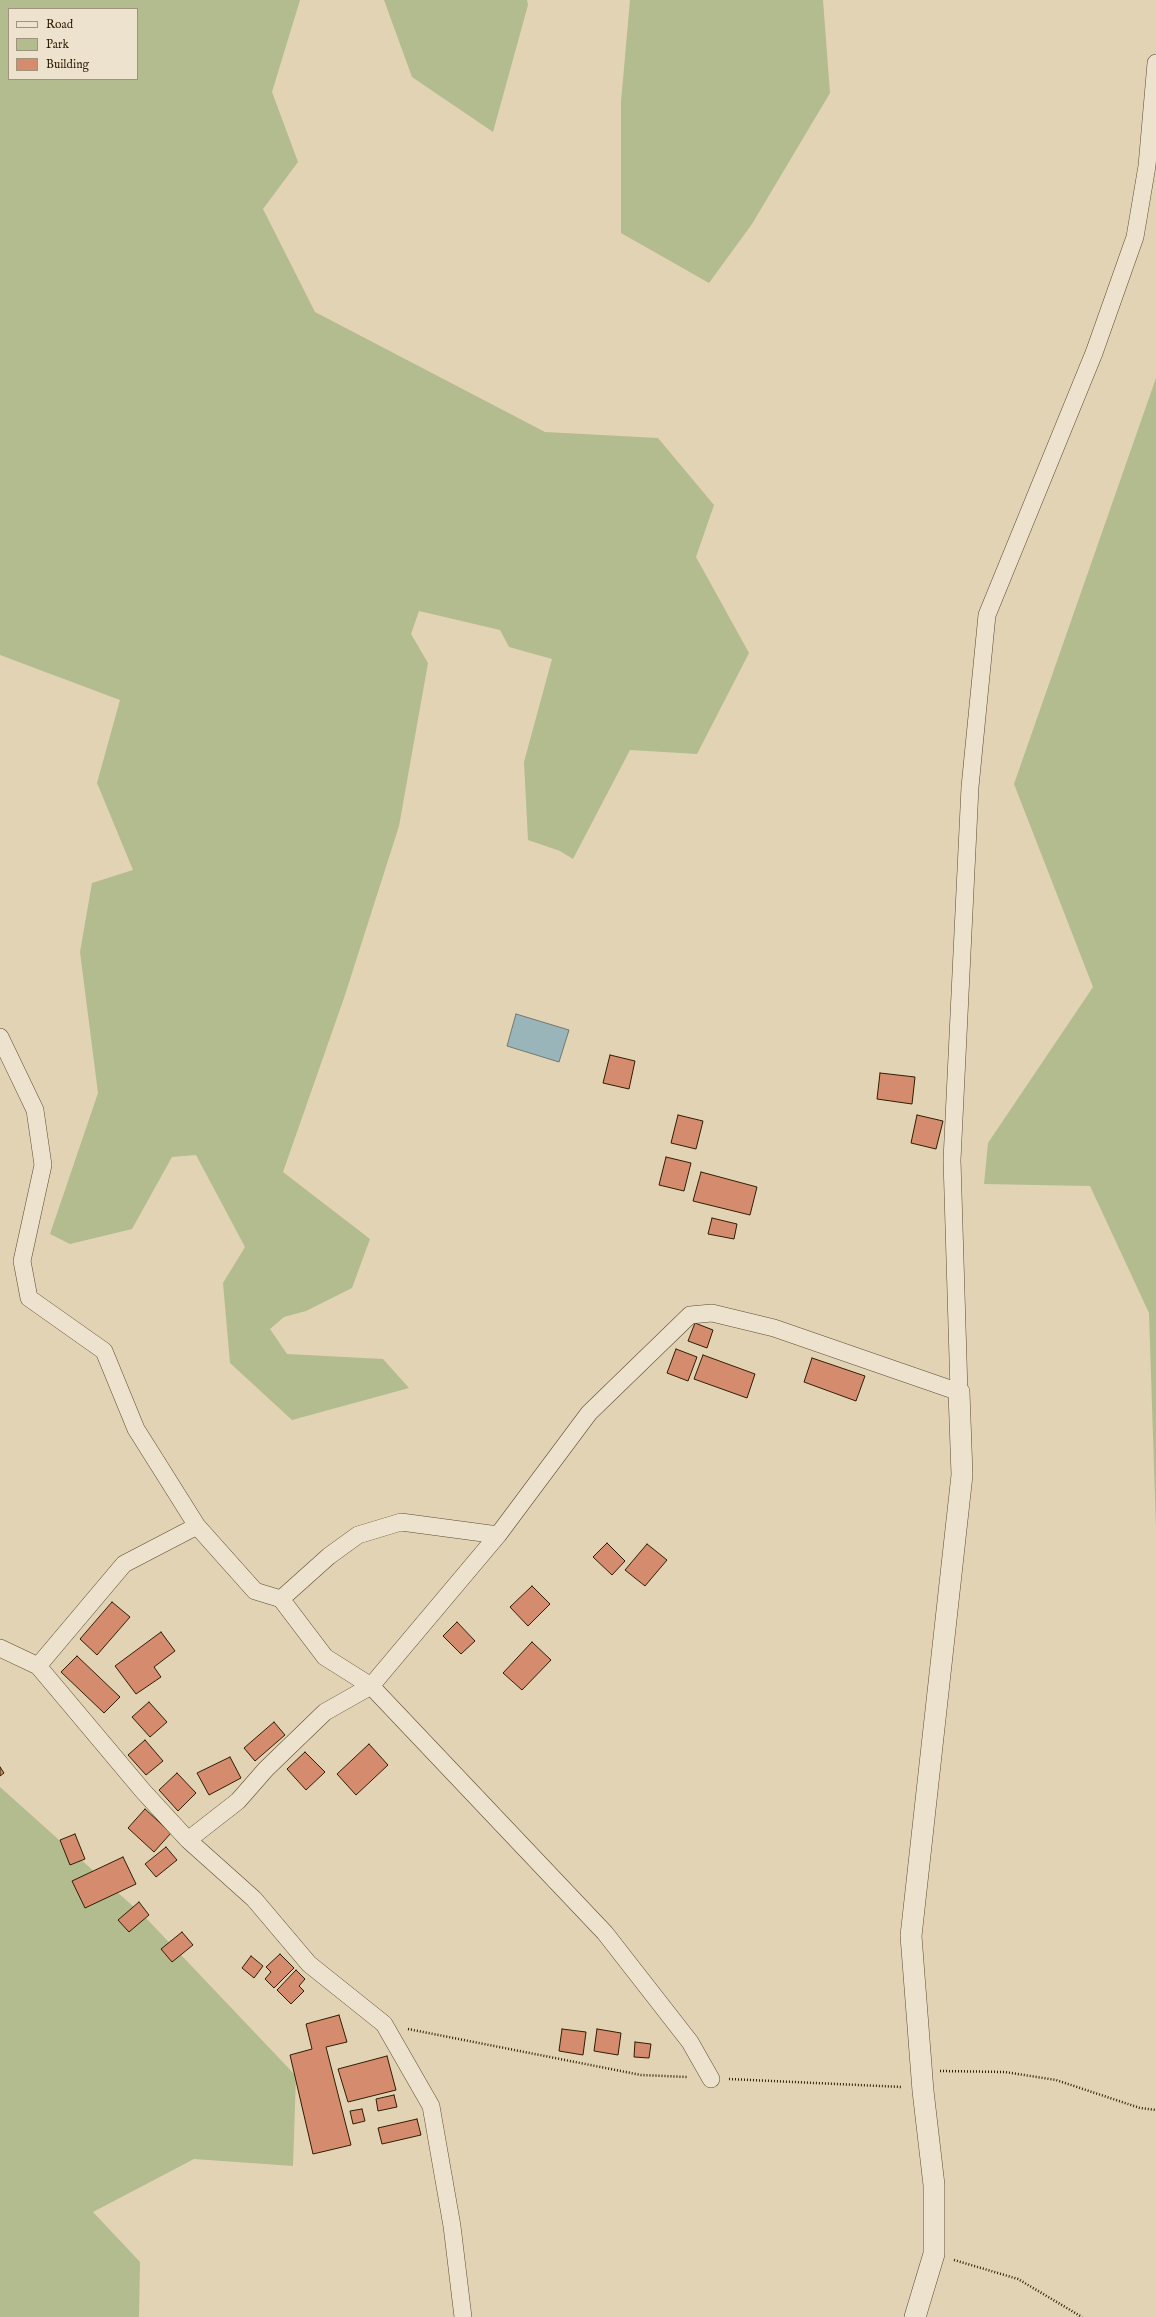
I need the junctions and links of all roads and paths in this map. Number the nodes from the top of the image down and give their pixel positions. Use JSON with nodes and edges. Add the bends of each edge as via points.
{"nodes":[{"id":1,"x":1156,"y":63,"type":"edge"},
{"id":2,"x":0,"y":1037,"type":"edge"},
{"id":3,"x":959,"y":1392,"type":"junction"},
{"id":4,"x":197,"y":1526,"type":"junction"},
{"id":5,"x":498,"y":1535,"type":"junction"},
{"id":6,"x":281,"y":1599,"type":"junction"},
{"id":7,"x":0,"y":1648,"type":"edge"},
{"id":8,"x":38,"y":1666,"type":"junction"},
{"id":9,"x":371,"y":1686,"type":"junction"},
{"id":10,"x":188,"y":1840,"type":"junction"},
{"id":11,"x":384,"y":2024,"type":"junction"},
{"id":12,"x":922,"y":2070,"type":"junction"},
{"id":13,"x":711,"y":2078,"type":"junction"},
{"id":14,"x":923,"y":2091,"type":"junction"},
{"id":15,"x":1156,"y":2110,"type":"edge"},
{"id":16,"x":934,"y":2254,"type":"junction"},
{"id":17,"x":463,"y":2317,"type":"edge"},
{"id":18,"x":915,"y":2317,"type":"edge"},
{"id":19,"x":1082,"y":2317,"type":"edge"}],
"edges":[{"from":1,"to":3,"type":"street","via":[[1147,166],[1135,237],[1094,353],[987,615],[970,787],[952,1160]]},
{"from":2,"to":4,"type":"street","via":[[34,1110],[43,1165],[22,1261],[29,1298],[104,1351],[136,1429]]},
{"from":3,"to":5,"type":"street","via":[[774,1328],[712,1313],[690,1314],[589,1413]]},
{"from":3,"to":12,"type":"street","via":[[962,1474],[911,1936]]},
{"from":4,"to":6,"type":"street","via":[[255,1591]]},
{"from":4,"to":8,"type":"street","via":[[124,1564]]},
{"from":5,"to":6,"type":"street","via":[[401,1522],[358,1536],[329,1556]]},
{"from":5,"to":9,"type":"street"},
{"from":6,"to":9,"type":"street","via":[[324,1657]]},
{"from":7,"to":8,"type":"street"},
{"from":8,"to":10,"type":"street","via":[[143,1791]]},
{"from":9,"to":10,"type":"street","via":[[325,1712],[266,1769],[238,1801]]},
{"from":9,"to":13,"type":"street","via":[[605,1933],[690,2042]]},
{"from":10,"to":11,"type":"street","via":[[254,1899],[309,1964]]},
{"from":11,"to":13,"type":"path","via":[[641,2075]]},
{"from":11,"to":17,"type":"street","via":[[431,2106],[452,2226]]},
{"from":12,"to":14,"type":"street"},
{"from":12,"to":15,"type":"path","via":[[1005,2072],[1056,2080],[1140,2108]]},
{"from":13,"to":14,"type":"path","via":[[856,2084]]},
{"from":14,"to":16,"type":"street","via":[[934,2184]]},
{"from":16,"to":18,"type":"street"},
{"from":16,"to":19,"type":"path","via":[[1018,2278]]}]}
